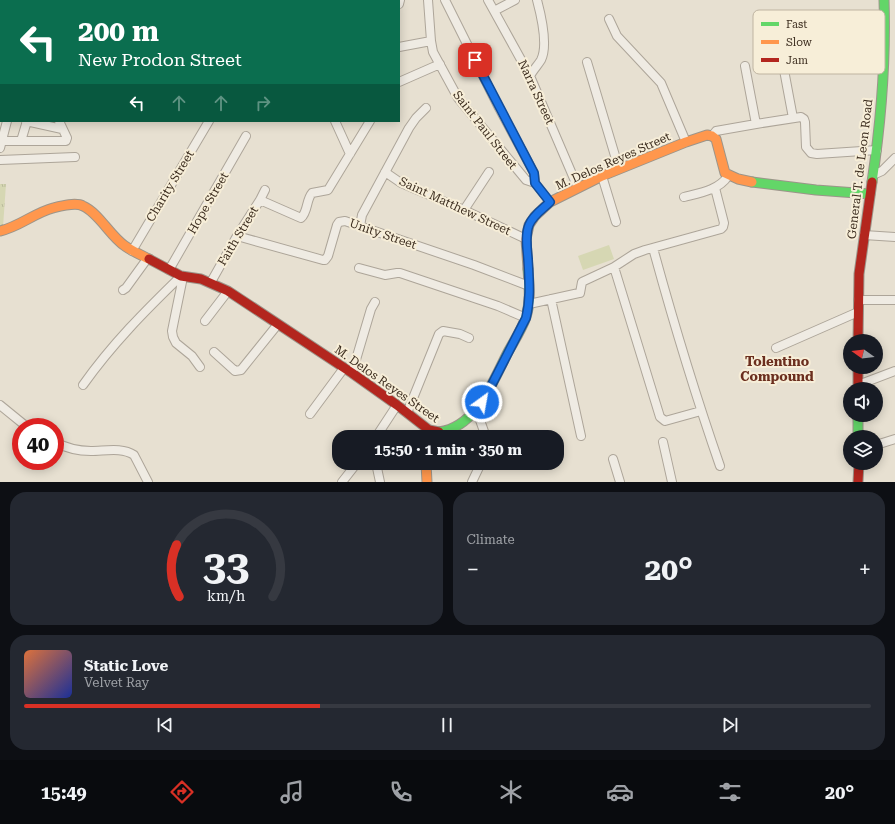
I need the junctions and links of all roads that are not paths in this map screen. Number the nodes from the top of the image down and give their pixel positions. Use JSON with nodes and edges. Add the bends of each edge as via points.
{"nodes":[{"id":1,"x":428,"y":0,"type":"edge"},
{"id":2,"x":445,"y":0,"type":"edge"},
{"id":3,"x":488,"y":0,"type":"edge"},
{"id":4,"x":514,"y":0,"type":"edge"},
{"id":5,"x":537,"y":0,"type":"edge"},
{"id":6,"x":884,"y":0,"type":"edge"},
{"id":7,"x":885,"y":10,"type":"edge"},
{"id":8,"x":494,"y":11,"type":"junction"},
{"id":9,"x":608,"y":19,"type":"dead end"},
{"id":10,"x":431,"y":41,"type":"junction"},
{"id":11,"x":400,"y":47,"type":"edge"},
{"id":12,"x":587,"y":62,"type":"dead end"},
{"id":13,"x":440,"y":64,"type":"junction"},
{"id":14,"x":745,"y":66,"type":"dead end"},
{"id":15,"x":785,"y":74,"type":"edge"},
{"id":16,"x":882,"y":74,"type":"edge"},
{"id":17,"x":530,"y":76,"type":"junction"},
{"id":18,"x":400,"y":82,"type":"edge"},
{"id":19,"x":426,"y":108,"type":"dead end"},
{"id":20,"x":793,"y":118,"type":"junction"},
{"id":21,"x":7,"y":122,"type":"edge"},
{"id":22,"x":26,"y":122,"type":"edge"},
{"id":23,"x":35,"y":122,"type":"edge"},
{"id":24,"x":208,"y":122,"type":"edge"},
{"id":25,"x":334,"y":122,"type":"edge"},
{"id":26,"x":369,"y":122,"type":"edge"},
{"id":27,"x":756,"y":124,"type":"junction"},
{"id":28,"x":61,"y":125,"type":"edge"},
{"id":29,"x":246,"y":136,"type":"dead end"},
{"id":30,"x":712,"y":136,"type":"junction"},
{"id":31,"x":22,"y":141,"type":"junction"},
{"id":32,"x":686,"y":142,"type":"junction"},
{"id":33,"x":1,"y":144,"type":"edge"},
{"id":34,"x":877,"y":150,"type":"junction"},
{"id":35,"x":350,"y":154,"type":"junction"},
{"id":36,"x":75,"y":157,"type":"dead end"},
{"id":37,"x":895,"y":158,"type":"edge"},
{"id":38,"x":0,"y":160,"type":"edge"},
{"id":39,"x":619,"y":169,"type":"junction"},
{"id":40,"x":385,"y":172,"type":"junction"},
{"id":41,"x":489,"y":172,"type":"dead end"},
{"id":42,"x":873,"y":175,"type":"junction"},
{"id":43,"x":602,"y":176,"type":"junction"},
{"id":44,"x":728,"y":176,"type":"junction"},
{"id":45,"x":535,"y":183,"type":"junction"},
{"id":46,"x":578,"y":188,"type":"junction"},
{"id":47,"x":715,"y":188,"type":"junction"},
{"id":48,"x":265,"y":190,"type":"dead end"},
{"id":49,"x":870,"y":194,"type":"junction"},
{"id":50,"x":684,"y":197,"type":"dead end"},
{"id":51,"x":260,"y":200,"type":"junction"},
{"id":52,"x":550,"y":202,"type":"junction"},
{"id":53,"x":464,"y":210,"type":"junction"},
{"id":54,"x":616,"y":222,"type":"dead end"},
{"id":55,"x":360,"y":226,"type":"junction"},
{"id":56,"x":0,"y":231,"type":"edge"},
{"id":57,"x":864,"y":235,"type":"junction"},
{"id":58,"x":237,"y":236,"type":"junction"},
{"id":59,"x":895,"y":237,"type":"edge"},
{"id":60,"x":526,"y":239,"type":"junction"},
{"id":61,"x":653,"y":248,"type":"junction"},
{"id":62,"x":132,"y":251,"type":"junction"},
{"id":63,"x":148,"y":259,"type":"junction"},
{"id":64,"x":614,"y":267,"type":"junction"},
{"id":65,"x":360,"y":268,"type":"dead end"},
{"id":66,"x":169,"y":270,"type":"junction"},
{"id":67,"x":182,"y":276,"type":"junction"},
{"id":68,"x":210,"y":282,"type":"junction"},
{"id":69,"x":529,"y":286,"type":"junction"},
{"id":70,"x":123,"y":290,"type":"dead end"},
{"id":71,"x":228,"y":291,"type":"junction"},
{"id":72,"x":551,"y":299,"type":"junction"},
{"id":73,"x":858,"y":300,"type":"junction"},
{"id":74,"x":895,"y":300,"type":"edge"},
{"id":75,"x":375,"y":302,"type":"dead end"},
{"id":76,"x":529,"y":304,"type":"junction"},
{"id":77,"x":858,"y":312,"type":"junction"},
{"id":78,"x":526,"y":318,"type":"junction"},
{"id":79,"x":205,"y":321,"type":"dead end"},
{"id":80,"x":278,"y":324,"type":"junction"},
{"id":81,"x":858,"y":334,"type":"edge"},
{"id":82,"x":469,"y":338,"type":"dead end"},
{"id":83,"x":776,"y":348,"type":"dead end"},
{"id":84,"x":214,"y":352,"type":"dead end"},
{"id":85,"x":200,"y":367,"type":"dead end"},
{"id":86,"x":348,"y":370,"type":"junction"},
{"id":87,"x":895,"y":371,"type":"edge"},
{"id":88,"x":870,"y":382,"type":"edge"},
{"id":89,"x":82,"y":385,"type":"dead end"},
{"id":90,"x":397,"y":404,"type":"junction"},
{"id":91,"x":0,"y":405,"type":"edge"},
{"id":92,"x":476,"y":409,"type":"junction"},
{"id":93,"x":701,"y":411,"type":"junction"},
{"id":94,"x":407,"y":413,"type":"junction"},
{"id":95,"x":310,"y":414,"type":"dead end"},
{"id":96,"x":16,"y":418,"type":"edge"},
{"id":97,"x":380,"y":430,"type":"edge"},
{"id":98,"x":429,"y":430,"type":"edge"},
{"id":99,"x":447,"y":430,"type":"edge"},
{"id":100,"x":484,"y":430,"type":"edge"},
{"id":101,"x":582,"y":436,"type":"dead end"},
{"id":102,"x":895,"y":439,"type":"edge"},
{"id":103,"x":663,"y":442,"type":"dead end"},
{"id":104,"x":883,"y":443,"type":"edge"},
{"id":105,"x":64,"y":446,"type":"edge"},
{"id":106,"x":613,"y":459,"type":"dead end"},
{"id":107,"x":720,"y":466,"type":"dead end"},
{"id":108,"x":351,"y":470,"type":"edge"},
{"id":109,"x":377,"y":470,"type":"edge"},
{"id":110,"x":426,"y":470,"type":"edge"},
{"id":111,"x":478,"y":470,"type":"edge"},
{"id":112,"x":859,"y":470,"type":"edge"},
{"id":113,"x":148,"y":482,"type":"edge"},
{"id":114,"x":342,"y":482,"type":"edge"},
{"id":115,"x":380,"y":482,"type":"edge"},
{"id":116,"x":427,"y":482,"type":"edge"},
{"id":117,"x":472,"y":482,"type":"edge"},
{"id":118,"x":620,"y":482,"type":"edge"},
{"id":119,"x":672,"y":482,"type":"edge"},
{"id":120,"x":858,"y":482,"type":"edge"}],
"edges":[{"from":1,"to":10,"type":"street","name":"Saint Paul Street"},
{"from":2,"to":45,"type":"street","via":[[534,173]]},
{"from":3,"to":8,"type":"street","name":"Narra Street"},
{"from":4,"to":8,"type":"street"},
{"from":5,"to":17,"type":"street","via":[[544,37],[543,50],[541,59]]},
{"from":6,"to":7,"type":"street","name":"General T. de Leon Road"},
{"from":8,"to":17,"type":"street","name":"Narra Street"},
{"from":9,"to":32,"type":"street","via":[[617,36],[661,84]]},
{"from":10,"to":11,"type":"street"},
{"from":10,"to":13,"type":"street","name":"Saint Paul Street","via":[[433,52]]},
{"from":12,"to":39,"type":"street"},
{"from":13,"to":18,"type":"street"},
{"from":13,"to":45,"type":"street","name":"Saint Paul Street","via":[[458,98],[526,180]]},
{"from":14,"to":27,"type":"street"},
{"from":15,"to":20,"type":"street"},
{"from":16,"to":34,"type":"street","name":"General T. de Leon Road"},
{"from":17,"to":46,"type":"street","name":"Narra Street"},
{"from":19,"to":40,"type":"street","name":"Saint Matthew Street","via":[[409,128]]},
{"from":20,"to":27,"type":"street"},
{"from":20,"to":34,"type":"street","via":[[804,118],[806,147],[814,154]]},
{"from":21,"to":33,"type":"street"},
{"from":22,"to":31,"type":"street"},
{"from":23,"to":28,"type":"street"},
{"from":24,"to":62,"type":"street","name":"Charity Street"},
{"from":25,"to":35,"type":"street"},
{"from":26,"to":35,"type":"street"},
{"from":27,"to":30,"type":"street","via":[[716,131]]},
{"from":28,"to":31,"type":"street","via":[[66,141]]},
{"from":29,"to":66,"type":"street","name":"Hope Street"},
{"from":30,"to":32,"type":"street","name":"M. Delos Reyes Street","via":[[707,135]]},
{"from":30,"to":44,"type":"street","via":[[716,139]]},
{"from":31,"to":33,"type":"street"},
{"from":32,"to":39,"type":"street","name":"M. Delos Reyes Street"},
{"from":34,"to":42,"type":"street","name":"General T. de Leon Road"},
{"from":35,"to":51,"type":"street","via":[[328,190],[310,195],[301,218]]},
{"from":36,"to":38,"type":"street"},
{"from":37,"to":42,"type":"street","via":[[882,171]]},
{"from":39,"to":43,"type":"street","name":"M. Delos Reyes Street"},
{"from":40,"to":53,"type":"street","name":"Saint Matthew Street","via":[[401,182]]},
{"from":40,"to":55,"type":"street","name":"Saint Matthew Street","via":[[362,215]]},
{"from":41,"to":53,"type":"street"},
{"from":42,"to":49,"type":"street","name":"General T. de Leon Road"},
{"from":43,"to":46,"type":"street","name":"M. Delos Reyes Street"},
{"from":43,"to":54,"type":"street"},
{"from":44,"to":47,"type":"street","via":[[724,183]]},
{"from":44,"to":49,"type":"street","via":[[788,187]]},
{"from":45,"to":52,"type":"street"},
{"from":46,"to":52,"type":"street","name":"M. Delos Reyes Street"},
{"from":47,"to":50,"type":"street"},
{"from":47,"to":61,"type":"street","via":[[724,223],[721,229]]},
{"from":48,"to":51,"type":"street","name":"Faith Street"},
{"from":49,"to":57,"type":"street","name":"General T. de Leon Road"},
{"from":51,"to":58,"type":"street","name":"Faith Street"},
{"from":52,"to":60,"type":"street","name":"M. Delos Reyes Street","via":[[529,225]]},
{"from":53,"to":60,"type":"street","name":"Saint Matthew Street"},
{"from":55,"to":58,"type":"street","name":"Unity Street","via":[[346,221],[339,222],[325,260]]},
{"from":55,"to":69,"type":"street","name":"Unity Street"},
{"from":56,"to":62,"type":"street","name":"M. Delos Reyes Street","via":[[10,229],[53,208],[82,205],[92,211],[107,230]]},
{"from":57,"to":59,"type":"street"},
{"from":57,"to":73,"type":"street","name":"General T. de Leon Road"},
{"from":58,"to":68,"type":"street","name":"Faith Street"},
{"from":60,"to":69,"type":"street","name":"M. Delos Reyes Street"},
{"from":61,"to":64,"type":"street","via":[[634,254]]},
{"from":61,"to":93,"type":"street"},
{"from":62,"to":63,"type":"street","name":"M. Delos Reyes Street"},
{"from":63,"to":66,"type":"street","name":"M. Delos Reyes Street"},
{"from":63,"to":70,"type":"street"},
{"from":64,"to":72,"type":"street","via":[[584,281],[579,293]]},
{"from":64,"to":93,"type":"street","via":[[660,417],[665,421]]},
{"from":65,"to":78,"type":"street","via":[[385,275],[400,274],[498,306]]},
{"from":66,"to":67,"type":"street","name":"M. Delos Reyes Street"},
{"from":67,"to":68,"type":"street","name":"M. Delos Reyes Street"},
{"from":67,"to":85,"type":"street","via":[[173,337]]},
{"from":67,"to":89,"type":"street","via":[[124,333]]},
{"from":68,"to":71,"type":"street","name":"M. Delos Reyes Street"},
{"from":69,"to":76,"type":"street","name":"M. Delos Reyes Street"},
{"from":71,"to":79,"type":"street"},
{"from":71,"to":80,"type":"street","name":"M. Delos Reyes Street"},
{"from":72,"to":76,"type":"street"},
{"from":72,"to":101,"type":"street"},
{"from":73,"to":74,"type":"street"},
{"from":73,"to":77,"type":"street","name":"General T. de Leon Road"},
{"from":75,"to":86,"type":"street"},
{"from":76,"to":78,"type":"street","name":"M. Delos Reyes Street"},
{"from":77,"to":81,"type":"street","name":"General T. de Leon Road"},
{"from":77,"to":83,"type":"street"},
{"from":78,"to":92,"type":"street","name":"M. Delos Reyes Street","via":[[487,394]]},
{"from":80,"to":84,"type":"street","via":[[241,370],[235,371]]},
{"from":80,"to":86,"type":"street","name":"M. Delos Reyes Street"},
{"from":82,"to":94,"type":"street","via":[[448,331],[439,334]]},
{"from":86,"to":90,"type":"street","name":"M. Delos Reyes Street"},
{"from":86,"to":95,"type":"street"},
{"from":87,"to":88,"type":"street"},
{"from":90,"to":94,"type":"street","name":"M. Delos Reyes Street"},
{"from":90,"to":97,"type":"street"},
{"from":91,"to":96,"type":"street"},
{"from":92,"to":99,"type":"street","name":"M. Delos Reyes Street","via":[[462,423]]},
{"from":92,"to":100,"type":"street"},
{"from":93,"to":107,"type":"street"},
{"from":94,"to":98,"type":"street","name":"M. Delos Reyes Street"},
{"from":102,"to":104,"type":"street"},
{"from":103,"to":119,"type":"street"},
{"from":105,"to":113,"type":"street","via":[[71,449],[114,450],[131,454]]},
{"from":106,"to":118,"type":"street"},
{"from":108,"to":114,"type":"street"},
{"from":109,"to":115,"type":"street"},
{"from":110,"to":116,"type":"street"},
{"from":111,"to":117,"type":"street"},
{"from":112,"to":120,"type":"street"}]}
